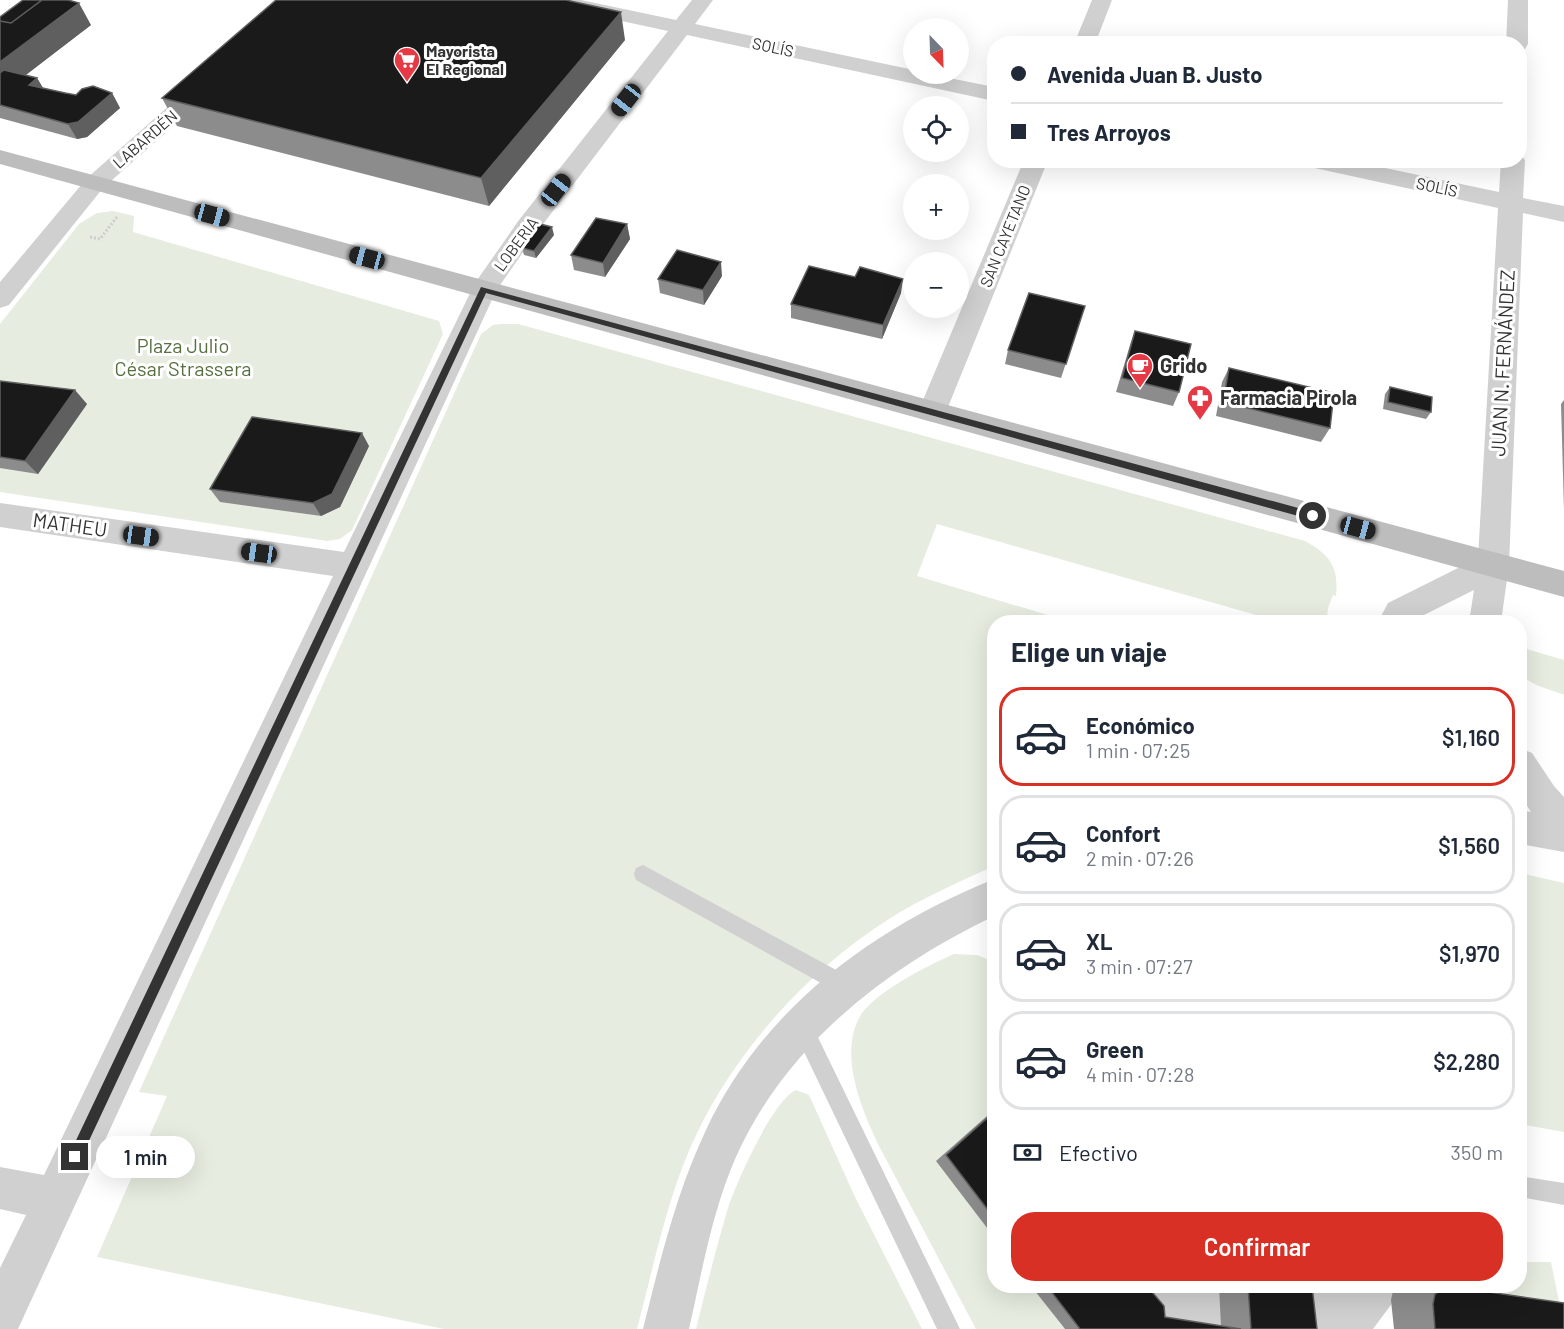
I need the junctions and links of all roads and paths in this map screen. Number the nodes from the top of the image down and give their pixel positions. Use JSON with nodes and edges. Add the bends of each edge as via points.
{"nodes":[{"id":1,"x":552,"y":0,"type":"edge"},
{"id":2,"x":704,"y":0,"type":"edge"},
{"id":3,"x":1102,"y":0,"type":"edge"},
{"id":4,"x":1518,"y":0,"type":"edge"},
{"id":5,"x":682,"y":28,"type":"junction"},
{"id":6,"x":1087,"y":36,"type":"edge"},
{"id":7,"x":1517,"y":36,"type":"edge"},
{"id":8,"x":216,"y":77,"type":"edge"},
{"id":9,"x":987,"y":93,"type":"edge"},
{"id":10,"x":0,"y":157,"type":"edge"},
{"id":11,"x":1033,"y":168,"type":"edge"},
{"id":12,"x":1347,"y":168,"type":"edge"},
{"id":13,"x":1513,"y":168,"type":"edge"},
{"id":14,"x":95,"y":183,"type":"junction"},
{"id":15,"x":1511,"y":203,"type":"junction"},
{"id":16,"x":1564,"y":214,"type":"edge"},
{"id":17,"x":484,"y":289,"type":"junction"},
{"id":18,"x":0,"y":299,"type":"edge"},
{"id":19,"x":932,"y":412,"type":"junction"},
{"id":20,"x":0,"y":515,"type":"edge"},
{"id":21,"x":1493,"y":565,"type":"junction"},
{"id":22,"x":353,"y":566,"type":"junction"},
{"id":23,"x":1564,"y":584,"type":"edge"},
{"id":24,"x":1398,"y":615,"type":"edge"},
{"id":25,"x":1486,"y":615,"type":"edge"},
{"id":26,"x":1527,"y":775,"type":"edge"},
{"id":27,"x":1564,"y":821,"type":"edge"},
{"id":28,"x":1527,"y":828,"type":"edge"},
{"id":29,"x":1564,"y":836,"type":"edge"},
{"id":30,"x":643,"y":874,"type":"dead end"},
{"id":31,"x":987,"y":901,"type":"edge"},
{"id":32,"x":844,"y":986,"type":"junction"},
{"id":33,"x":802,"y":1026,"type":"junction"},
{"id":34,"x":0,"y":1188,"type":"edge"},
{"id":35,"x":1527,"y":1188,"type":"edge"},
{"id":36,"x":1564,"y":1194,"type":"edge"},
{"id":37,"x":55,"y":1199,"type":"junction"},
{"id":38,"x":1155,"y":1293,"type":"edge"},
{"id":39,"x":1208,"y":1293,"type":"edge"},
{"id":40,"x":1223,"y":1293,"type":"edge"},
{"id":41,"x":1345,"y":1293,"type":"edge"},
{"id":42,"x":1372,"y":1293,"type":"edge"},
{"id":43,"x":1282,"y":1307,"type":"edge"},
{"id":44,"x":0,"y":1317,"type":"edge"},
{"id":45,"x":666,"y":1329,"type":"edge"},
{"id":46,"x":949,"y":1329,"type":"edge"},
{"id":47,"x":1332,"y":1329,"type":"edge"}],
"edges":[{"from":1,"to":5,"type":"street","name":"SOLÍS"},
{"from":2,"to":5,"type":"street","name":"LOBERIA"},
{"from":3,"to":6,"type":"street"},
{"from":4,"to":7,"type":"street"},
{"from":5,"to":9,"type":"street","name":"SOLÍS"},
{"from":5,"to":17,"type":"street","name":"LOBERIA","via":[[528,226]]},
{"from":8,"to":14,"type":"street","name":"LABARDÉN"},
{"from":10,"to":14,"type":"main road"},
{"from":11,"to":19,"type":"street","name":"SAN CAYETANO"},
{"from":12,"to":15,"type":"street","name":"SOLÍS"},
{"from":13,"to":15,"type":"street","name":"JUAN N. FERNÁNDEZ"},
{"from":14,"to":17,"type":"main road"},
{"from":14,"to":18,"type":"street","name":"LABARDÉN"},
{"from":15,"to":16,"type":"street","name":"SOLÍS"},
{"from":15,"to":21,"type":"street","name":"JUAN N. FERNÁNDEZ"},
{"from":17,"to":19,"type":"main road"},
{"from":17,"to":22,"type":"street","name":"LOBERIA"},
{"from":19,"to":21,"type":"main road"},
{"from":20,"to":22,"type":"street","name":"MATHEU"},
{"from":21,"to":23,"type":"main road"},
{"from":21,"to":24,"type":"street"},
{"from":21,"to":25,"type":"street","name":"JUAN N. FERNÁNDEZ"},
{"from":22,"to":37,"type":"street","name":"LOBERIA"},
{"from":26,"to":27,"type":"street","via":[[1541,798]]},
{"from":28,"to":29,"type":"street"},
{"from":30,"to":32,"type":"lane"},
{"from":31,"to":32,"type":"street","via":[[911,939]]},
{"from":32,"to":33,"type":"street"},
{"from":33,"to":45,"type":"street","via":[[761,1075],[728,1130],[710,1170],[691,1226]]},
{"from":33,"to":46,"type":"lane"},
{"from":34,"to":37,"type":"street"},
{"from":35,"to":36,"type":"lane"},
{"from":37,"to":44,"type":"street","name":"LOBERIA"},
{"from":38,"to":39,"type":"street","via":[[1182,1310],[1221,1318]]},
{"from":40,"to":43,"type":"street"},
{"from":41,"to":43,"type":"street","via":[[1319,1308]]},
{"from":42,"to":47,"type":"street","via":[[1354,1317]]}]}
